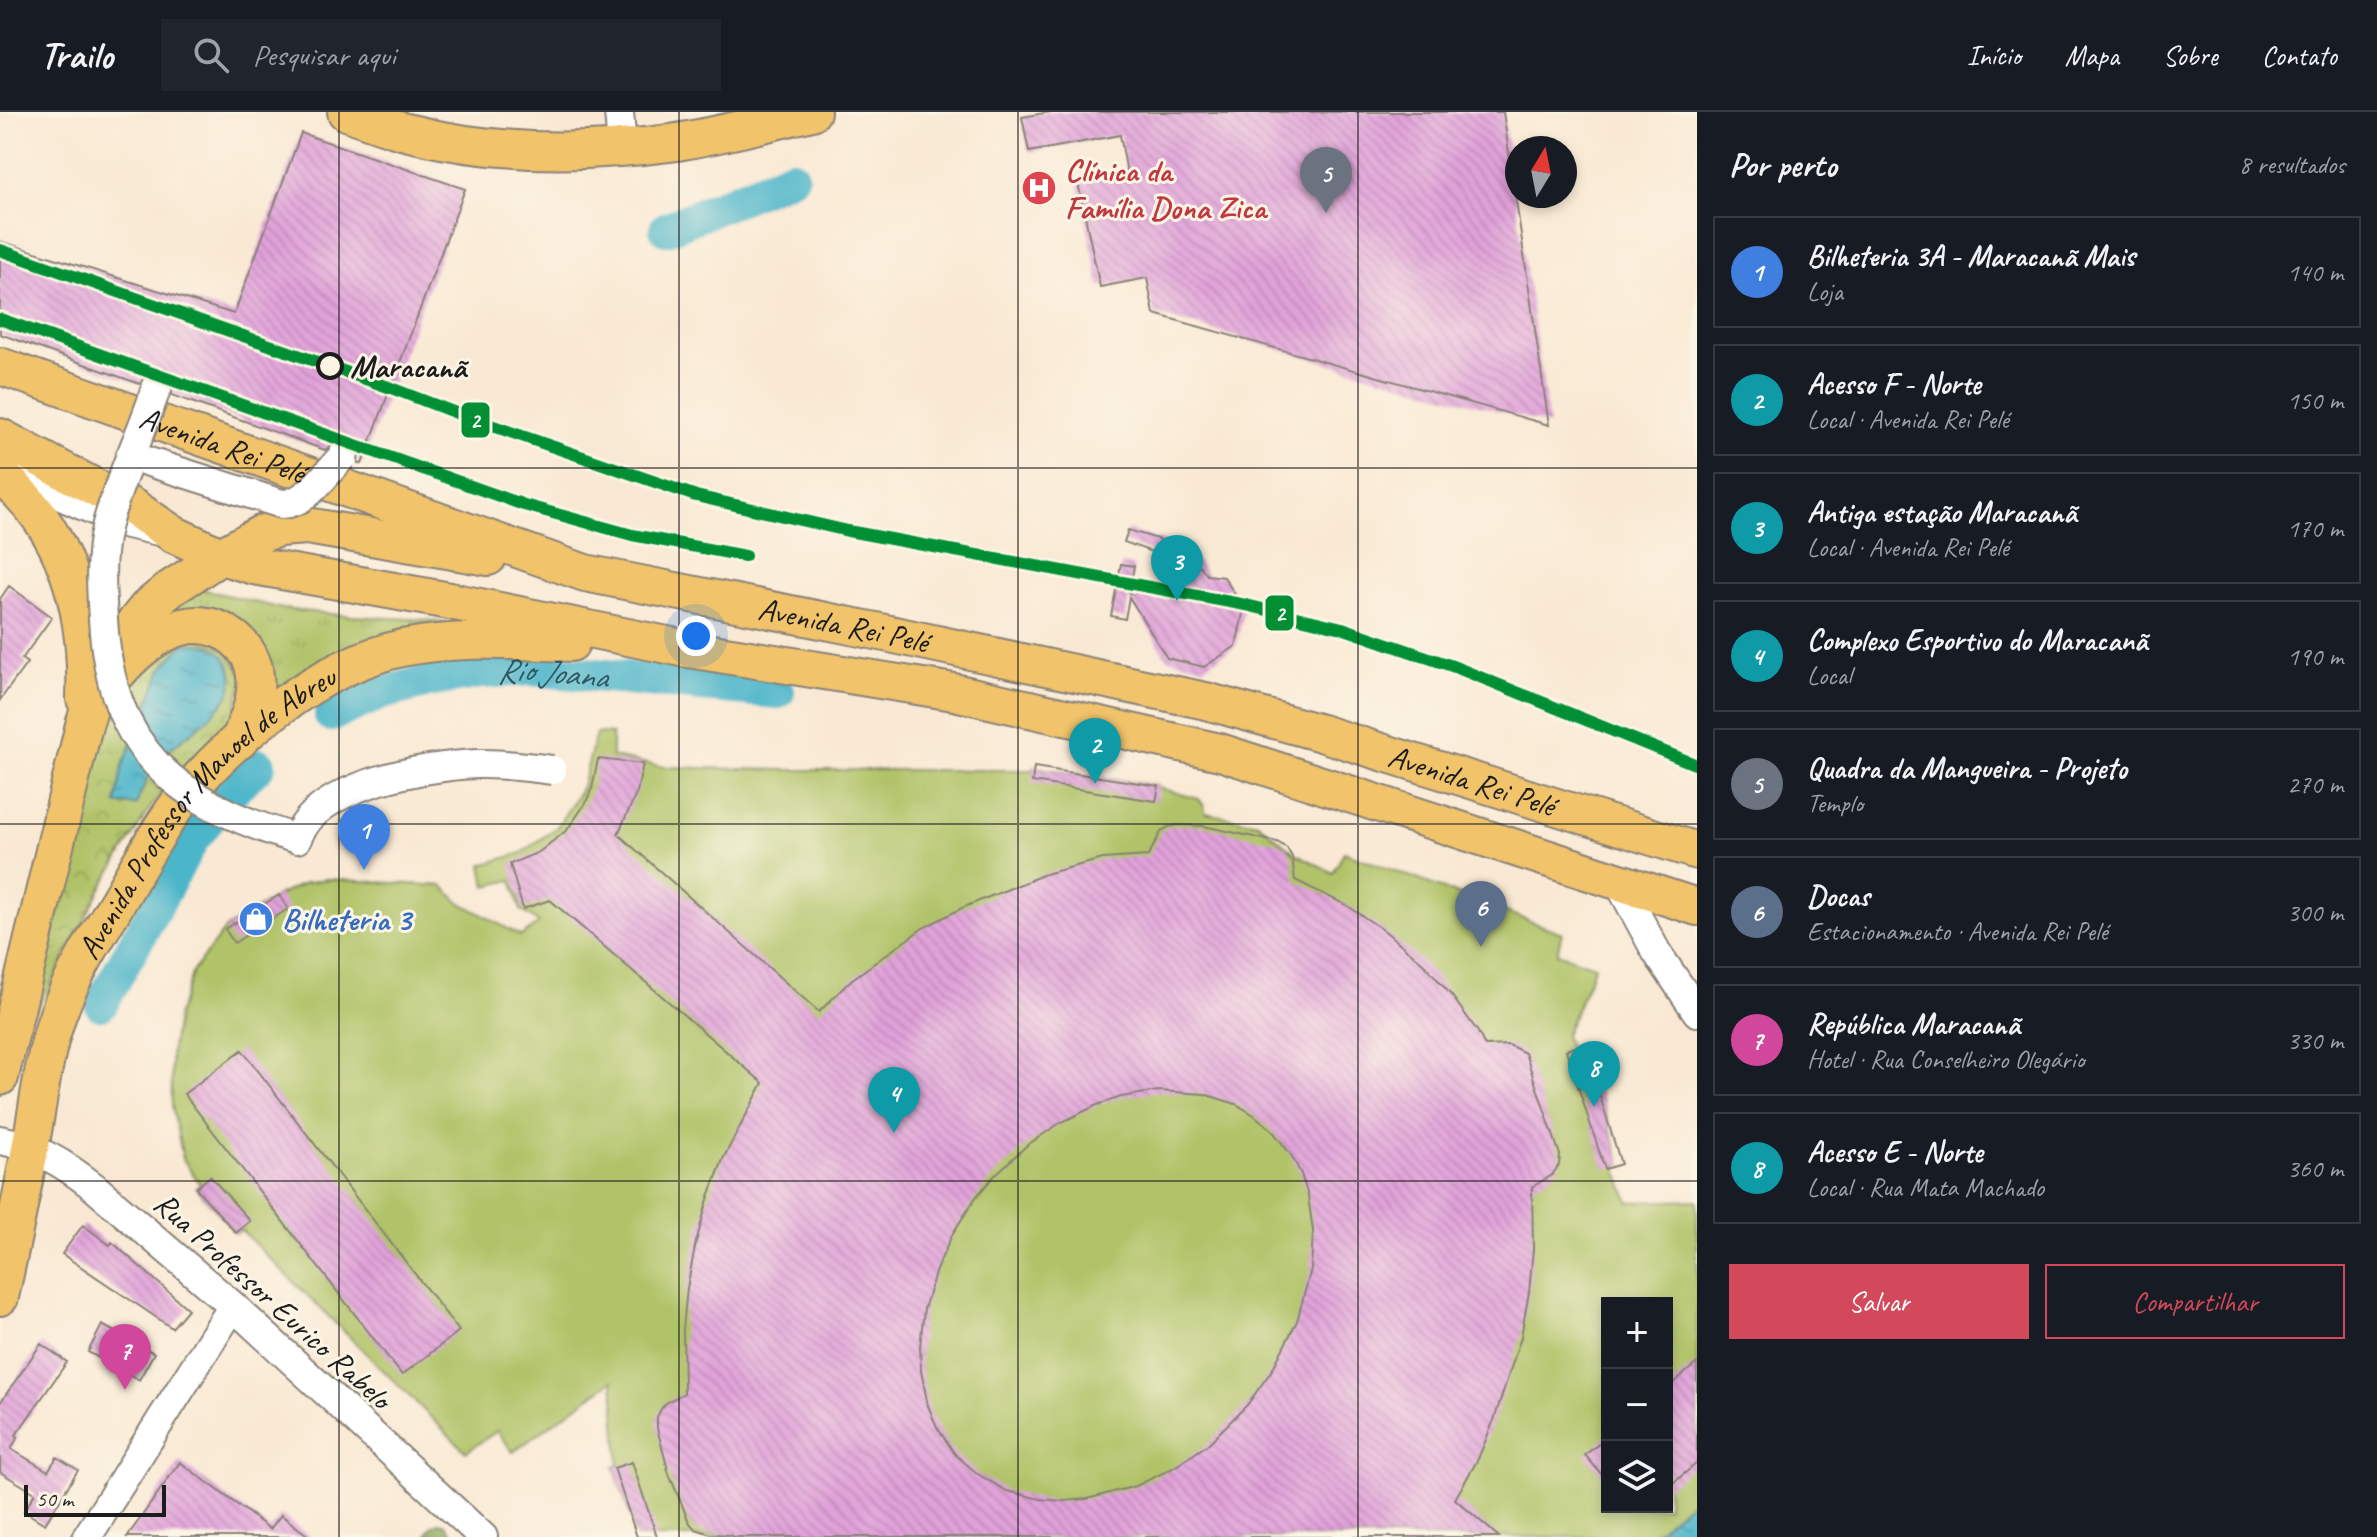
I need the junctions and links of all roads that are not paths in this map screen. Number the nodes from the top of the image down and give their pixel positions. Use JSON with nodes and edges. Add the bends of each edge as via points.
{"nodes":[{"id":1,"x":346,"y":112,"type":"edge"},
{"id":2,"x":619,"y":112,"type":"edge"},
{"id":3,"x":812,"y":112,"type":"edge"},
{"id":4,"x":424,"y":124,"type":"edge"},
{"id":5,"x":622,"y":148,"type":"junction"},
{"id":6,"x":0,"y":366,"type":"edge"},
{"id":7,"x":156,"y":389,"type":"dead end"},
{"id":8,"x":0,"y":437,"type":"edge"},
{"id":9,"x":130,"y":456,"type":"junction"},
{"id":10,"x":343,"y":456,"type":"dead end"},
{"id":11,"x":0,"y":472,"type":"edge"},
{"id":12,"x":173,"y":534,"type":"junction"},
{"id":13,"x":221,"y":556,"type":"junction"},
{"id":14,"x":585,"y":573,"type":"junction"},
{"id":15,"x":682,"y":648,"type":"junction"},
{"id":16,"x":1027,"y":664,"type":"junction"},
{"id":17,"x":979,"y":697,"type":"junction"},
{"id":18,"x":84,"y":725,"type":"junction"},
{"id":19,"x":239,"y":741,"type":"junction"},
{"id":20,"x":552,"y":770,"type":"dead end"},
{"id":21,"x":1697,"y":851,"type":"edge"},
{"id":22,"x":1617,"y":879,"type":"junction"},
{"id":23,"x":1697,"y":907,"type":"edge"},
{"id":24,"x":1697,"y":1012,"type":"edge"},
{"id":25,"x":1,"y":1064,"type":"edge"},
{"id":26,"x":15,"y":1144,"type":"edge"},
{"id":27,"x":0,"y":1297,"type":"edge"},
{"id":28,"x":233,"y":1306,"type":"junction"},
{"id":29,"x":468,"y":1532,"type":"edge"},
{"id":30,"x":87,"y":1537,"type":"edge"}],
"edges":[{"from":1,"to":4,"type":"main road"},
{"from":2,"to":5,"type":"street"},
{"from":3,"to":5,"type":"main road","via":[[714,135]]},
{"from":4,"to":5,"type":"main road","via":[[520,149]]},
{"from":6,"to":14,"type":"main road","name":"Avenida Rei Pelé"},
{"from":7,"to":9,"type":"street","bridge":true},
{"from":8,"to":12,"type":"main road","name":"Avenida Rei Pelé"},
{"from":9,"to":10,"type":"street","bridge":true,"via":[[282,504],[300,500]]},
{"from":9,"to":20,"type":"street","bridge":true,"via":[[106,530],[102,602],[107,663],[136,736],[178,785],[224,813],[297,839],[309,817],[324,805],[400,775],[475,764]]},
{"from":11,"to":12,"type":"street","name":"Avenida Rei Pelé","via":[[123,523]]},
{"from":11,"to":18,"type":"main road","via":[[45,523],[71,576],[82,622]]},
{"from":12,"to":13,"type":"main road","name":"Avenida Rei Pelé"},
{"from":13,"to":14,"type":"main road","name":"Avenida Professor Manoel de Abreu","via":[[261,534],[294,525]]},
{"from":13,"to":15,"type":"main road","name":"Avenida Rei Pelé"},
{"from":13,"to":18,"type":"main road","name":"Avenida Professor Manoel de Abreu","via":[[158,599],[130,627],[100,675]]},
{"from":14,"to":16,"type":"main road","name":"Avenida Rei Pelé"},
{"from":15,"to":17,"type":"main road","name":"Avenida Rei Pelé"},
{"from":15,"to":19,"type":"main road","name":"Avenida Professor Manoel de Abreu","via":[[498,640],[400,649],[300,692]]},
{"from":16,"to":17,"type":"main road"},
{"from":16,"to":21,"type":"main road","name":"Avenida Rei Pelé","via":[[1206,701],[1321,733]]},
{"from":17,"to":22,"type":"main road","name":"Avenida Rei Pelé","via":[[1220,752]]},
{"from":18,"to":19,"type":"main road","via":[[104,688],[141,650],[171,630],[208,625],[225,631],[250,656],[255,675],[251,708]]},
{"from":18,"to":25,"type":"main road","name":"Avenida Professor Manoel de Abreu"},
{"from":19,"to":26,"type":"main road","name":"Avenida Professor Manoel de Abreu","via":[[180,801],[77,972]]},
{"from":22,"to":23,"type":"main road","name":"Avenida Rei Pelé"},
{"from":22,"to":24,"type":"street"},
{"from":26,"to":27,"type":"main road","name":"Avenida Professor Manoel de Abreu"},
{"from":26,"to":28,"type":"street","name":"Rua Professor Eurico Rabelo","via":[[75,1172]]},
{"from":28,"to":29,"type":"street","name":"Rua Professor Eurico Rabelo"},
{"from":28,"to":30,"type":"street"}]}
